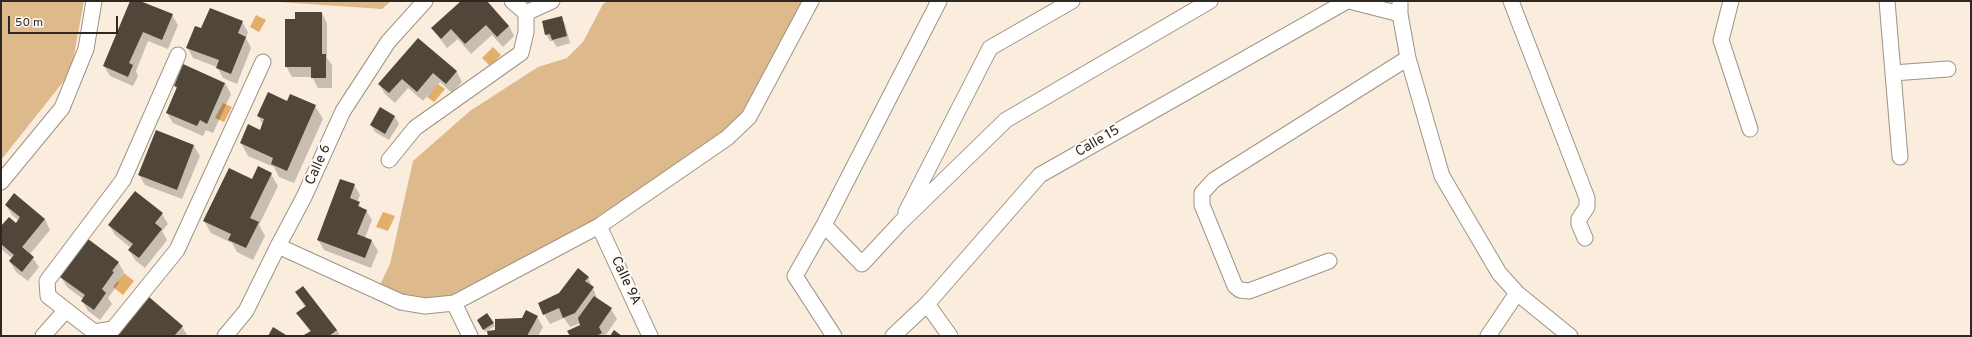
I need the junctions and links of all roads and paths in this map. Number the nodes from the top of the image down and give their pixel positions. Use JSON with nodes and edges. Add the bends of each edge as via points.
{"nodes":[{"id":1,"x":94,"y":1,"type":"edge"},
{"id":2,"x":425,"y":1,"type":"edge"},
{"id":3,"x":512,"y":1,"type":"edge"},
{"id":4,"x":552,"y":1,"type":"edge"},
{"id":5,"x":811,"y":1,"type":"edge"},
{"id":6,"x":939,"y":1,"type":"edge"},
{"id":7,"x":1072,"y":1,"type":"edge"},
{"id":8,"x":1210,"y":1,"type":"edge"},
{"id":9,"x":1348,"y":1,"type":"edge"},
{"id":10,"x":1511,"y":1,"type":"edge"},
{"id":11,"x":1731,"y":1,"type":"edge"},
{"id":12,"x":1887,"y":1,"type":"edge"},
{"id":13,"x":1400,"y":7,"type":"edge"},
{"id":14,"x":526,"y":13,"type":"junction"},
{"id":15,"x":178,"y":55,"type":"dead end"},
{"id":16,"x":1408,"y":58,"type":"junction"},
{"id":17,"x":263,"y":62,"type":"dead end"},
{"id":18,"x":1948,"y":69,"type":"dead end"},
{"id":19,"x":1893,"y":73,"type":"junction"},
{"id":20,"x":1750,"y":129,"type":"dead end"},
{"id":21,"x":1900,"y":157,"type":"dead end"},
{"id":22,"x":390,"y":160,"type":"dead end"},
{"id":23,"x":1,"y":182,"type":"edge"},
{"id":24,"x":900,"y":223,"type":"junction"},
{"id":25,"x":824,"y":225,"type":"junction"},
{"id":26,"x":599,"y":226,"type":"junction"},
{"id":27,"x":1585,"y":238,"type":"dead end"},
{"id":28,"x":278,"y":246,"type":"junction"},
{"id":29,"x":1329,"y":261,"type":"dead end"},
{"id":30,"x":1517,"y":293,"type":"junction"},
{"id":31,"x":454,"y":303,"type":"junction"},
{"id":32,"x":927,"y":304,"type":"junction"},
{"id":33,"x":66,"y":310,"type":"junction"},
{"id":34,"x":43,"y":336,"type":"edge"},
{"id":35,"x":225,"y":336,"type":"edge"},
{"id":36,"x":470,"y":336,"type":"edge"},
{"id":37,"x":650,"y":336,"type":"edge"},
{"id":38,"x":834,"y":336,"type":"edge"},
{"id":39,"x":893,"y":336,"type":"edge"},
{"id":40,"x":950,"y":336,"type":"edge"},
{"id":41,"x":1488,"y":336,"type":"edge"},
{"id":42,"x":1570,"y":336,"type":"edge"}],
"edges":[{"from":1,"to":23,"type":"street","via":[[86,49],[62,108]]},
{"from":2,"to":28,"type":"street","name":"Calle 6","via":[[388,42],[343,111],[304,197]]},
{"from":3,"to":14,"type":"street"},
{"from":4,"to":14,"type":"street"},
{"from":5,"to":26,"type":"street","via":[[749,117],[727,138]]},
{"from":6,"to":25,"type":"street"},
{"from":7,"to":24,"type":"street","via":[[990,48]]},
{"from":8,"to":24,"type":"street","via":[[1006,120]]},
{"from":9,"to":13,"type":"street"},
{"from":9,"to":32,"type":"street","name":"Calle 15","via":[[1040,175]]},
{"from":10,"to":27,"type":"street","via":[[1587,198],[1587,207],[1579,219]]},
{"from":11,"to":20,"type":"street","via":[[1721,40]]},
{"from":12,"to":19,"type":"street"},
{"from":13,"to":16,"type":"street"},
{"from":14,"to":22,"type":"street","via":[[526,32],[521,53],[415,128]]},
{"from":15,"to":33,"type":"street","via":[[123,180],[48,281],[48,296]]},
{"from":16,"to":29,"type":"street","via":[[1214,180],[1202,193],[1202,205],[1235,286],[1240,290],[1249,291]]},
{"from":16,"to":30,"type":"street","via":[[1442,176],[1500,273]]},
{"from":17,"to":33,"type":"street","via":[[178,250],[113,329],[94,332]]},
{"from":18,"to":19,"type":"street"},
{"from":19,"to":21,"type":"street"},
{"from":24,"to":25,"type":"street","via":[[862,264]]},
{"from":25,"to":38,"type":"street","via":[[795,276]]},
{"from":26,"to":31,"type":"street"},
{"from":26,"to":37,"type":"street","name":"Calle 9A"},
{"from":28,"to":31,"type":"street","via":[[401,302],[425,306]]},
{"from":28,"to":35,"type":"street","name":"Calle 6","via":[[246,311]]},
{"from":30,"to":41,"type":"street"},
{"from":30,"to":42,"type":"street"},
{"from":31,"to":36,"type":"street"},
{"from":32,"to":39,"type":"street","name":"Calle 15"},
{"from":32,"to":40,"type":"street"},
{"from":33,"to":34,"type":"street"}]}
